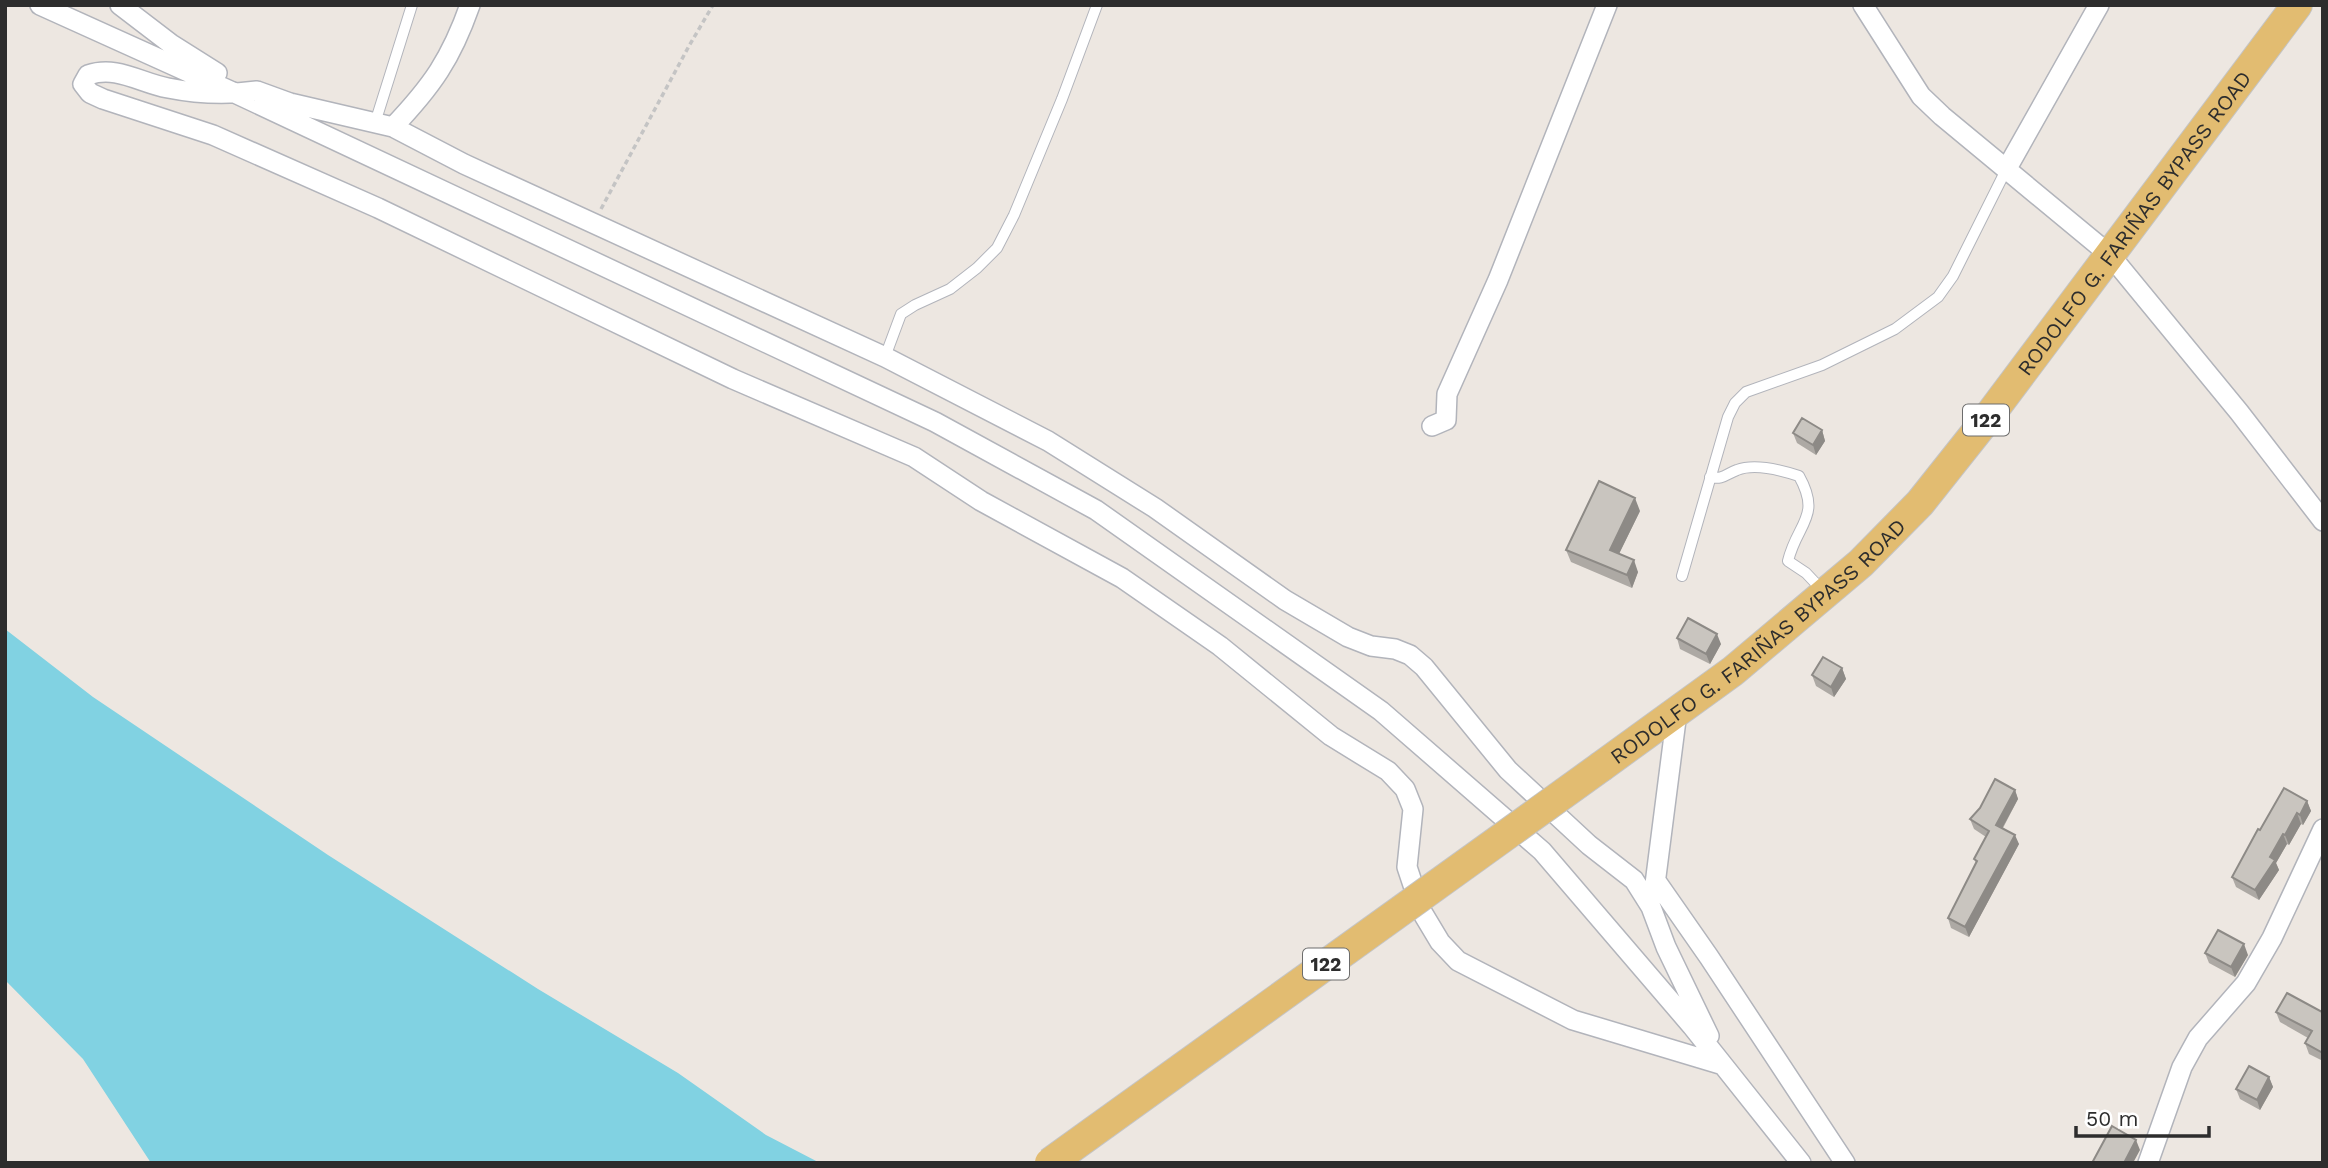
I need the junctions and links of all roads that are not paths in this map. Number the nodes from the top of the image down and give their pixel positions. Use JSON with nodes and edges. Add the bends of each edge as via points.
{"nodes":[{"id":1,"x":40,"y":5,"type":"edge"},
{"id":2,"x":120,"y":5,"type":"edge"},
{"id":3,"x":412,"y":5,"type":"edge"},
{"id":4,"x":470,"y":5,"type":"edge"},
{"id":5,"x":1097,"y":5,"type":"edge"},
{"id":6,"x":1607,"y":5,"type":"edge"},
{"id":7,"x":1863,"y":5,"type":"edge"},
{"id":8,"x":2099,"y":5,"type":"edge"},
{"id":9,"x":2297,"y":5,"type":"edge"},
{"id":10,"x":257,"y":91,"type":"junction"},
{"id":11,"x":237,"y":94,"type":"junction"},
{"id":12,"x":384,"y":125,"type":"junction"},
{"id":13,"x":2006,"y":170,"type":"junction"},
{"id":14,"x":2110,"y":255,"type":"junction"},
{"id":15,"x":885,"y":357,"type":"junction"},
{"id":16,"x":1432,"y":426,"type":"dead end"},
{"id":17,"x":1710,"y":477,"type":"junction"},
{"id":18,"x":2323,"y":521,"type":"edge"},
{"id":19,"x":1682,"y":576,"type":"dead end"},
{"id":20,"x":1826,"y":594,"type":"junction"},
{"id":21,"x":1677,"y":712,"type":"junction"},
{"id":22,"x":2323,"y":829,"type":"edge"},
{"id":23,"x":1656,"y":881,"type":"junction"},
{"id":24,"x":1651,"y":907,"type":"junction"},
{"id":25,"x":1723,"y":1065,"type":"junction"},
{"id":26,"x":1050,"y":1163,"type":"edge"},
{"id":27,"x":1801,"y":1163,"type":"edge"},
{"id":28,"x":1845,"y":1163,"type":"edge"},
{"id":29,"x":2148,"y":1163,"type":"edge"}],
"edges":[{"from":1,"to":11,"type":"street"},
{"from":2,"to":10,"type":"street","via":[[201,64]]},
{"from":3,"to":12,"type":"lane"},
{"from":4,"to":12,"type":"street","via":[[456,44],[426,92]]},
{"from":5,"to":15,"type":"lane","via":[[997,248],[950,289],[901,314]]},
{"from":6,"to":16,"type":"street","via":[[1498,280],[1447,394],[1446,421]]},
{"from":7,"to":13,"type":"street","via":[[1921,96]]},
{"from":8,"to":13,"type":"street"},
{"from":9,"to":14,"type":"main road","name":"RODOLFO G. FARIÑAS BYPASS ROAD","number":"122"},
{"from":10,"to":11,"type":"street"},
{"from":10,"to":12,"type":"street"},
{"from":11,"to":25,"type":"street","via":[[934,422],[1096,510],[1381,710],[1542,851]]},
{"from":11,"to":25,"type":"street","via":[[165,88],[118,72],[88,75],[83,84],[103,99],[213,135],[378,208],[733,379],[914,457],[981,501],[1122,578],[1220,646],[1331,736],[1388,771],[1405,789],[1413,809],[1407,867],[1422,912],[1458,961],[1573,1020]]},
{"from":12,"to":15,"type":"street"},
{"from":13,"to":14,"type":"street"},
{"from":13,"to":17,"type":"lane","via":[[1938,297],[1895,329],[1822,365],[1746,392],[1728,417]]},
{"from":14,"to":18,"type":"street"},
{"from":14,"to":20,"type":"main road","name":"RODOLFO G. FARIÑAS BYPASS ROAD","number":"122","via":[[1920,503]]},
{"from":15,"to":24,"type":"street","via":[[1048,441],[1348,637],[1410,655],[1508,770],[1634,880]]},
{"from":17,"to":19,"type":"lane"},
{"from":17,"to":20,"type":"lane","via":[[1724,478],[1737,470],[1755,468],[1799,475],[1809,494],[1806,521],[1788,561]]},
{"from":20,"to":21,"type":"main road","name":"RODOLFO G. FARIÑAS BYPASS ROAD","number":"122"},
{"from":21,"to":23,"type":"street"},
{"from":21,"to":26,"type":"main road","name":"RODOLFO G. FARIÑAS BYPASS ROAD","number":"122","bridge":true},
{"from":22,"to":29,"type":"street","via":[[2246,984],[2198,1038],[2182,1067]]},
{"from":23,"to":24,"type":"street"},
{"from":23,"to":28,"type":"street"},
{"from":24,"to":25,"type":"street"},
{"from":25,"to":27,"type":"street"}]}
